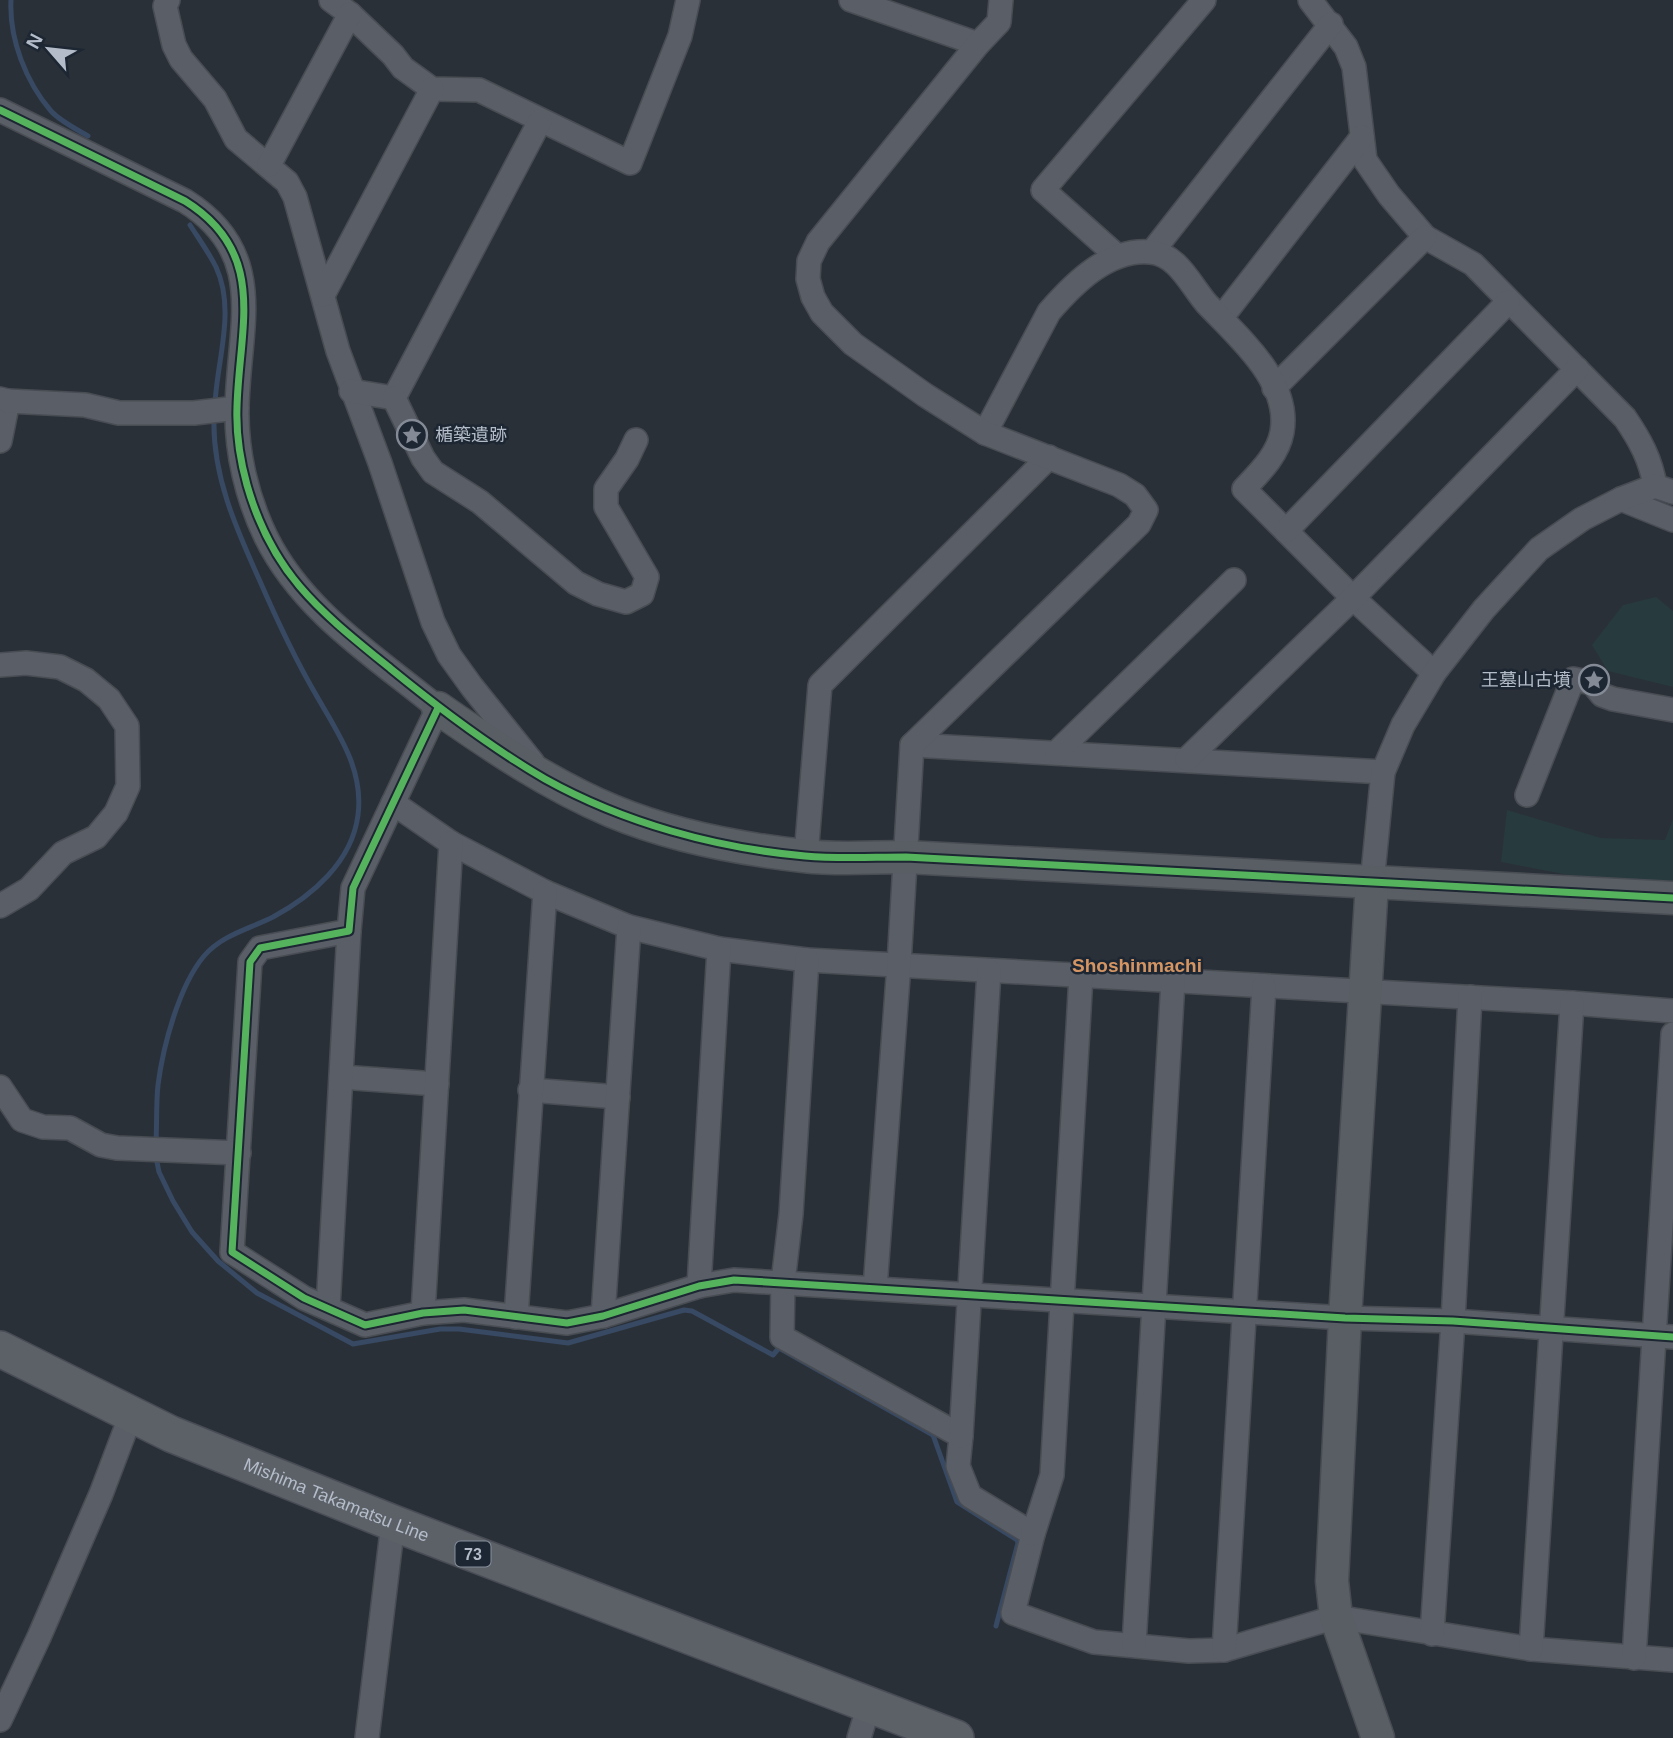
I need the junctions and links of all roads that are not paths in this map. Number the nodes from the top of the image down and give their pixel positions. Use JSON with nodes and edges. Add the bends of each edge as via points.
{"nodes":[{"id":1,"x":168,"y":0,"type":"edge"},
{"id":2,"x":331,"y":0,"type":"edge"},
{"id":3,"x":688,"y":0,"type":"edge"},
{"id":4,"x":851,"y":0,"type":"edge"},
{"id":5,"x":1001,"y":0,"type":"edge"},
{"id":6,"x":1204,"y":0,"type":"edge"},
{"id":7,"x":1310,"y":0,"type":"edge"},
{"id":8,"x":350,"y":14,"type":"junction"},
{"id":9,"x":1331,"y":24,"type":"junction"},
{"id":10,"x":978,"y":44,"type":"junction"},
{"id":11,"x":432,"y":89,"type":"junction"},
{"id":12,"x":0,"y":110,"type":"edge"},
{"id":13,"x":540,"y":121,"type":"junction"},
{"id":14,"x":1362,"y":137,"type":"junction"},
{"id":15,"x":269,"y":164,"type":"junction"},
{"id":16,"x":1424,"y":237,"type":"junction"},
{"id":17,"x":1152,"y":252,"type":"junction"},
{"id":18,"x":1116,"y":255,"type":"junction"},
{"id":19,"x":323,"y":295,"type":"junction"},
{"id":20,"x":1508,"y":302,"type":"junction"},
{"id":21,"x":1222,"y":317,"type":"junction"},
{"id":22,"x":1577,"y":369,"type":"junction"},
{"id":23,"x":1274,"y":388,"type":"junction"},
{"id":24,"x":351,"y":391,"type":"junction"},
{"id":25,"x":394,"y":398,"type":"junction"},
{"id":26,"x":4,"y":400,"type":"edge"},
{"id":27,"x":221,"y":410,"type":"junction"},
{"id":28,"x":985,"y":433,"type":"junction"},
{"id":29,"x":636,"y":440,"type":"dead end"},
{"id":30,"x":0,"y":441,"type":"edge"},
{"id":31,"x":1049,"y":457,"type":"junction"},
{"id":32,"x":1664,"y":489,"type":"edge"},
{"id":33,"x":1622,"y":499,"type":"junction"},
{"id":34,"x":1673,"y":520,"type":"edge"},
{"id":35,"x":1286,"y":531,"type":"junction"},
{"id":36,"x":1234,"y":580,"type":"dead end"},
{"id":37,"x":1353,"y":598,"type":"junction"},
{"id":38,"x":0,"y":665,"type":"edge"},
{"id":39,"x":1434,"y":673,"type":"junction"},
{"id":40,"x":438,"y":708,"type":"junction"},
{"id":41,"x":1673,"y":710,"type":"edge"},
{"id":42,"x":912,"y":745,"type":"junction"},
{"id":43,"x":1057,"y":752,"type":"junction"},
{"id":44,"x":1187,"y":759,"type":"junction"},
{"id":45,"x":1383,"y":772,"type":"junction"},
{"id":46,"x":546,"y":779,"type":"junction"},
{"id":47,"x":1527,"y":795,"type":"dead end"},
{"id":48,"x":393,"y":803,"type":"junction"},
{"id":49,"x":451,"y":843,"type":"junction"},
{"id":50,"x":806,"y":856,"type":"junction"},
{"id":51,"x":905,"y":857,"type":"junction"},
{"id":52,"x":1371,"y":883,"type":"junction"},
{"id":53,"x":545,"y":892,"type":"junction"},
{"id":54,"x":1673,"y":898,"type":"edge"},
{"id":55,"x":0,"y":906,"type":"edge"},
{"id":56,"x":629,"y":927,"type":"junction"},
{"id":57,"x":349,"y":931,"type":"junction"},
{"id":58,"x":719,"y":949,"type":"junction"},
{"id":59,"x":807,"y":960,"type":"junction"},
{"id":60,"x":899,"y":964,"type":"junction"},
{"id":61,"x":989,"y":971,"type":"junction"},
{"id":62,"x":1081,"y":976,"type":"junction"},
{"id":63,"x":1173,"y":981,"type":"junction"},
{"id":64,"x":1264,"y":986,"type":"junction"},
{"id":65,"x":1365,"y":992,"type":"junction"},
{"id":66,"x":1470,"y":997,"type":"junction"},
{"id":67,"x":1572,"y":1003,"type":"junction"},
{"id":68,"x":1673,"y":1011,"type":"edge"},
{"id":69,"x":1673,"y":1034,"type":"edge"},
{"id":70,"x":341,"y":1077,"type":"junction"},
{"id":71,"x":437,"y":1084,"type":"junction"},
{"id":72,"x":0,"y":1087,"type":"edge"},
{"id":73,"x":1671,"y":1088,"type":"edge"},
{"id":74,"x":530,"y":1090,"type":"junction"},
{"id":75,"x":618,"y":1097,"type":"junction"},
{"id":76,"x":239,"y":1153,"type":"junction"},
{"id":77,"x":783,"y":1282,"type":"junction"},
{"id":78,"x":699,"y":1286,"type":"junction"},
{"id":79,"x":875,"y":1288,"type":"junction"},
{"id":80,"x":969,"y":1294,"type":"junction"},
{"id":81,"x":1063,"y":1300,"type":"junction"},
{"id":82,"x":1154,"y":1306,"type":"junction"},
{"id":83,"x":328,"y":1308,"type":"junction"},
{"id":84,"x":1244,"y":1312,"type":"junction"},
{"id":85,"x":423,"y":1313,"type":"junction"},
{"id":86,"x":603,"y":1316,"type":"junction"},
{"id":87,"x":516,"y":1317,"type":"junction"},
{"id":88,"x":1345,"y":1318,"type":"junction"},
{"id":89,"x":1453,"y":1321,"type":"junction"},
{"id":90,"x":1551,"y":1328,"type":"junction"},
{"id":91,"x":1663,"y":1336,"type":"edge"},
{"id":92,"x":0,"y":1349,"type":"edge"},
{"id":93,"x":131,"y":1415,"type":"junction"},
{"id":94,"x":961,"y":1436,"type":"junction"},
{"id":95,"x":393,"y":1523,"type":"junction"},
{"id":96,"x":1033,"y":1534,"type":"junction"},
{"id":97,"x":1336,"y":1617,"type":"junction"},
{"id":98,"x":1432,"y":1634,"type":"junction"},
{"id":99,"x":1134,"y":1645,"type":"junction"},
{"id":100,"x":1531,"y":1649,"type":"junction"},
{"id":101,"x":1224,"y":1650,"type":"junction"},
{"id":102,"x":1634,"y":1658,"type":"junction"},
{"id":103,"x":1673,"y":1660,"type":"edge"},
{"id":104,"x":869,"y":1705,"type":"junction"},
{"id":105,"x":0,"y":1720,"type":"edge"},
{"id":106,"x":367,"y":1738,"type":"edge"},
{"id":107,"x":859,"y":1738,"type":"edge"},
{"id":108,"x":956,"y":1738,"type":"edge"},
{"id":109,"x":1378,"y":1738,"type":"edge"}],
"edges":[{"from":1,"to":15,"type":"street","via":[[165,6],[181,59],[215,99],[236,139]]},
{"from":2,"to":8,"type":"street"},
{"from":3,"to":13,"type":"street","via":[[680,36],[630,163]]},
{"from":4,"to":10,"type":"street"},
{"from":5,"to":10,"type":"street","via":[[999,22]]},
{"from":6,"to":18,"type":"street","via":[[1043,190]]},
{"from":7,"to":9,"type":"street"},
{"from":8,"to":11,"type":"street","via":[[403,68]]},
{"from":8,"to":15,"type":"street"},
{"from":9,"to":14,"type":"street","via":[[1354,67]]},
{"from":9,"to":17,"type":"street"},
{"from":10,"to":28,"type":"street","via":[[818,242],[809,261],[808,279],[822,313],[853,344]]},
{"from":11,"to":13,"type":"street","via":[[479,90]]},
{"from":11,"to":19,"type":"street"},
{"from":12,"to":27,"type":"street","via":[[185,201],[218,227],[235,258],[244,294],[244,343]]},
{"from":13,"to":25,"type":"street"},
{"from":14,"to":16,"type":"street","via":[[1365,160]]},
{"from":14,"to":21,"type":"street"},
{"from":15,"to":19,"type":"street","via":[[288,182],[295,197]]},
{"from":16,"to":20,"type":"street","via":[[1473,264]]},
{"from":16,"to":23,"type":"street"},
{"from":17,"to":18,"type":"street"},
{"from":17,"to":21,"type":"street","via":[[1183,270]]},
{"from":18,"to":28,"type":"street","via":[[1081,280],[1049,312]]},
{"from":19,"to":24,"type":"street"},
{"from":20,"to":22,"type":"street"},
{"from":20,"to":35,"type":"street"},
{"from":21,"to":23,"type":"street","via":[[1262,363]]},
{"from":22,"to":32,"type":"street","via":[[1625,418]]},
{"from":22,"to":37,"type":"street"},
{"from":23,"to":35,"type":"street","via":[[1282,407],[1282,432],[1275,452],[1244,489]]},
{"from":24,"to":25,"type":"street"},
{"from":24,"to":46,"type":"street","via":[[380,463],[421,592],[449,655]]},
{"from":25,"to":29,"type":"street","via":[[433,472],[480,502],[576,583],[626,602],[642,594],[647,577],[606,507],[606,489]]},
{"from":26,"to":27,"type":"street","via":[[119,412]]},
{"from":26,"to":30,"type":"street"},
{"from":27,"to":40,"type":"street","via":[[239,443],[255,510],[280,562],[344,633]]},
{"from":28,"to":31,"type":"street"},
{"from":31,"to":42,"type":"street","via":[[1135,495],[1146,510],[1143,517]]},
{"from":31,"to":50,"type":"street","via":[[820,685]]},
{"from":32,"to":33,"type":"street"},
{"from":33,"to":34,"type":"street"},
{"from":33,"to":39,"type":"street","via":[[1582,519],[1539,549]]},
{"from":35,"to":37,"type":"street"},
{"from":36,"to":43,"type":"street"},
{"from":37,"to":39,"type":"street"},
{"from":37,"to":44,"type":"street"},
{"from":38,"to":55,"type":"street","via":[[60,667],[109,699],[127,726],[128,786],[116,813],[96,837],[63,853],[29,889]]},
{"from":39,"to":45,"type":"street","via":[[1403,725]]},
{"from":40,"to":46,"type":"street"},
{"from":40,"to":48,"type":"street"},
{"from":41,"to":47,"type":"street","via":[[1613,699],[1592,683],[1573,679]]},
{"from":42,"to":43,"type":"street"},
{"from":42,"to":51,"type":"street"},
{"from":43,"to":44,"type":"street"},
{"from":44,"to":45,"type":"street"},
{"from":45,"to":52,"type":"street"},
{"from":46,"to":50,"type":"street","via":[[639,820],[716,842]]},
{"from":48,"to":49,"type":"street"},
{"from":48,"to":57,"type":"street","via":[[353,888]]},
{"from":49,"to":53,"type":"street"},
{"from":49,"to":71,"type":"street"},
{"from":50,"to":51,"type":"street"},
{"from":51,"to":52,"type":"street"},
{"from":51,"to":60,"type":"street"},
{"from":52,"to":54,"type":"street"},
{"from":52,"to":65,"type":"street"},
{"from":53,"to":56,"type":"street"},
{"from":53,"to":74,"type":"street"},
{"from":56,"to":58,"type":"street"},
{"from":56,"to":75,"type":"street"},
{"from":57,"to":70,"type":"street"},
{"from":57,"to":76,"type":"street","via":[[260,948],[250,962]]},
{"from":58,"to":59,"type":"street"},
{"from":58,"to":78,"type":"street"},
{"from":59,"to":60,"type":"street"},
{"from":59,"to":77,"type":"street"},
{"from":60,"to":61,"type":"street"},
{"from":60,"to":79,"type":"street"},
{"from":61,"to":62,"type":"street"},
{"from":61,"to":80,"type":"street"},
{"from":62,"to":63,"type":"street"},
{"from":62,"to":81,"type":"street"},
{"from":63,"to":64,"type":"street"},
{"from":63,"to":82,"type":"street"},
{"from":64,"to":65,"type":"street"},
{"from":64,"to":84,"type":"street"},
{"from":65,"to":66,"type":"street"},
{"from":65,"to":88,"type":"street"},
{"from":66,"to":67,"type":"street"},
{"from":66,"to":89,"type":"street"},
{"from":67,"to":68,"type":"street"},
{"from":67,"to":90,"type":"street"},
{"from":69,"to":73,"type":"street"},
{"from":70,"to":71,"type":"street"},
{"from":70,"to":83,"type":"street"},
{"from":71,"to":85,"type":"street"},
{"from":72,"to":76,"type":"street","via":[[22,1120],[70,1128],[101,1145]]},
{"from":73,"to":91,"type":"street"},
{"from":74,"to":75,"type":"street"},
{"from":74,"to":87,"type":"street"},
{"from":75,"to":86,"type":"street"},
{"from":76,"to":83,"type":"street","via":[[232,1252]]},
{"from":77,"to":78,"type":"street","via":[[734,1280]]},
{"from":77,"to":79,"type":"street"},
{"from":77,"to":94,"type":"street","via":[[782,1336]]},
{"from":78,"to":86,"type":"street"},
{"from":79,"to":80,"type":"street"},
{"from":80,"to":81,"type":"street"},
{"from":80,"to":94,"type":"street"},
{"from":81,"to":82,"type":"street"},
{"from":81,"to":96,"type":"street","via":[[1052,1475]]},
{"from":82,"to":84,"type":"street"},
{"from":82,"to":99,"type":"street"},
{"from":83,"to":85,"type":"street","via":[[365,1325]]},
{"from":84,"to":88,"type":"street"},
{"from":84,"to":101,"type":"street"},
{"from":85,"to":87,"type":"street","via":[[464,1310]]},
{"from":86,"to":87,"type":"street","via":[[568,1323]]},
{"from":88,"to":89,"type":"street"},
{"from":88,"to":97,"type":"street","via":[[1332,1581]]},
{"from":89,"to":90,"type":"street"},
{"from":89,"to":98,"type":"street"},
{"from":90,"to":91,"type":"street"},
{"from":90,"to":100,"type":"street"},
{"from":91,"to":102,"type":"street"},
{"from":92,"to":93,"type":"main road","name":"Mishima Takamatsu Line","number":"73"},
{"from":93,"to":95,"type":"main road","name":"Mishima Takamatsu Line","number":"73"},
{"from":93,"to":105,"type":"street","via":[[96,1506]]},
{"from":94,"to":96,"type":"street","via":[[958,1465],[970,1496]]},
{"from":95,"to":104,"type":"main road","name":"Mishima Takamatsu Line","number":"73"},
{"from":95,"to":106,"type":"street"},
{"from":96,"to":99,"type":"street","via":[[1013,1613],[1094,1642]]},
{"from":97,"to":98,"type":"street"},
{"from":97,"to":101,"type":"street"},
{"from":97,"to":109,"type":"street"},
{"from":98,"to":100,"type":"street"},
{"from":99,"to":101,"type":"street"},
{"from":100,"to":102,"type":"street"},
{"from":102,"to":103,"type":"street"},
{"from":104,"to":107,"type":"street"},
{"from":104,"to":108,"type":"main road","name":"Mishima Takamatsu Line","number":"73"}]}
